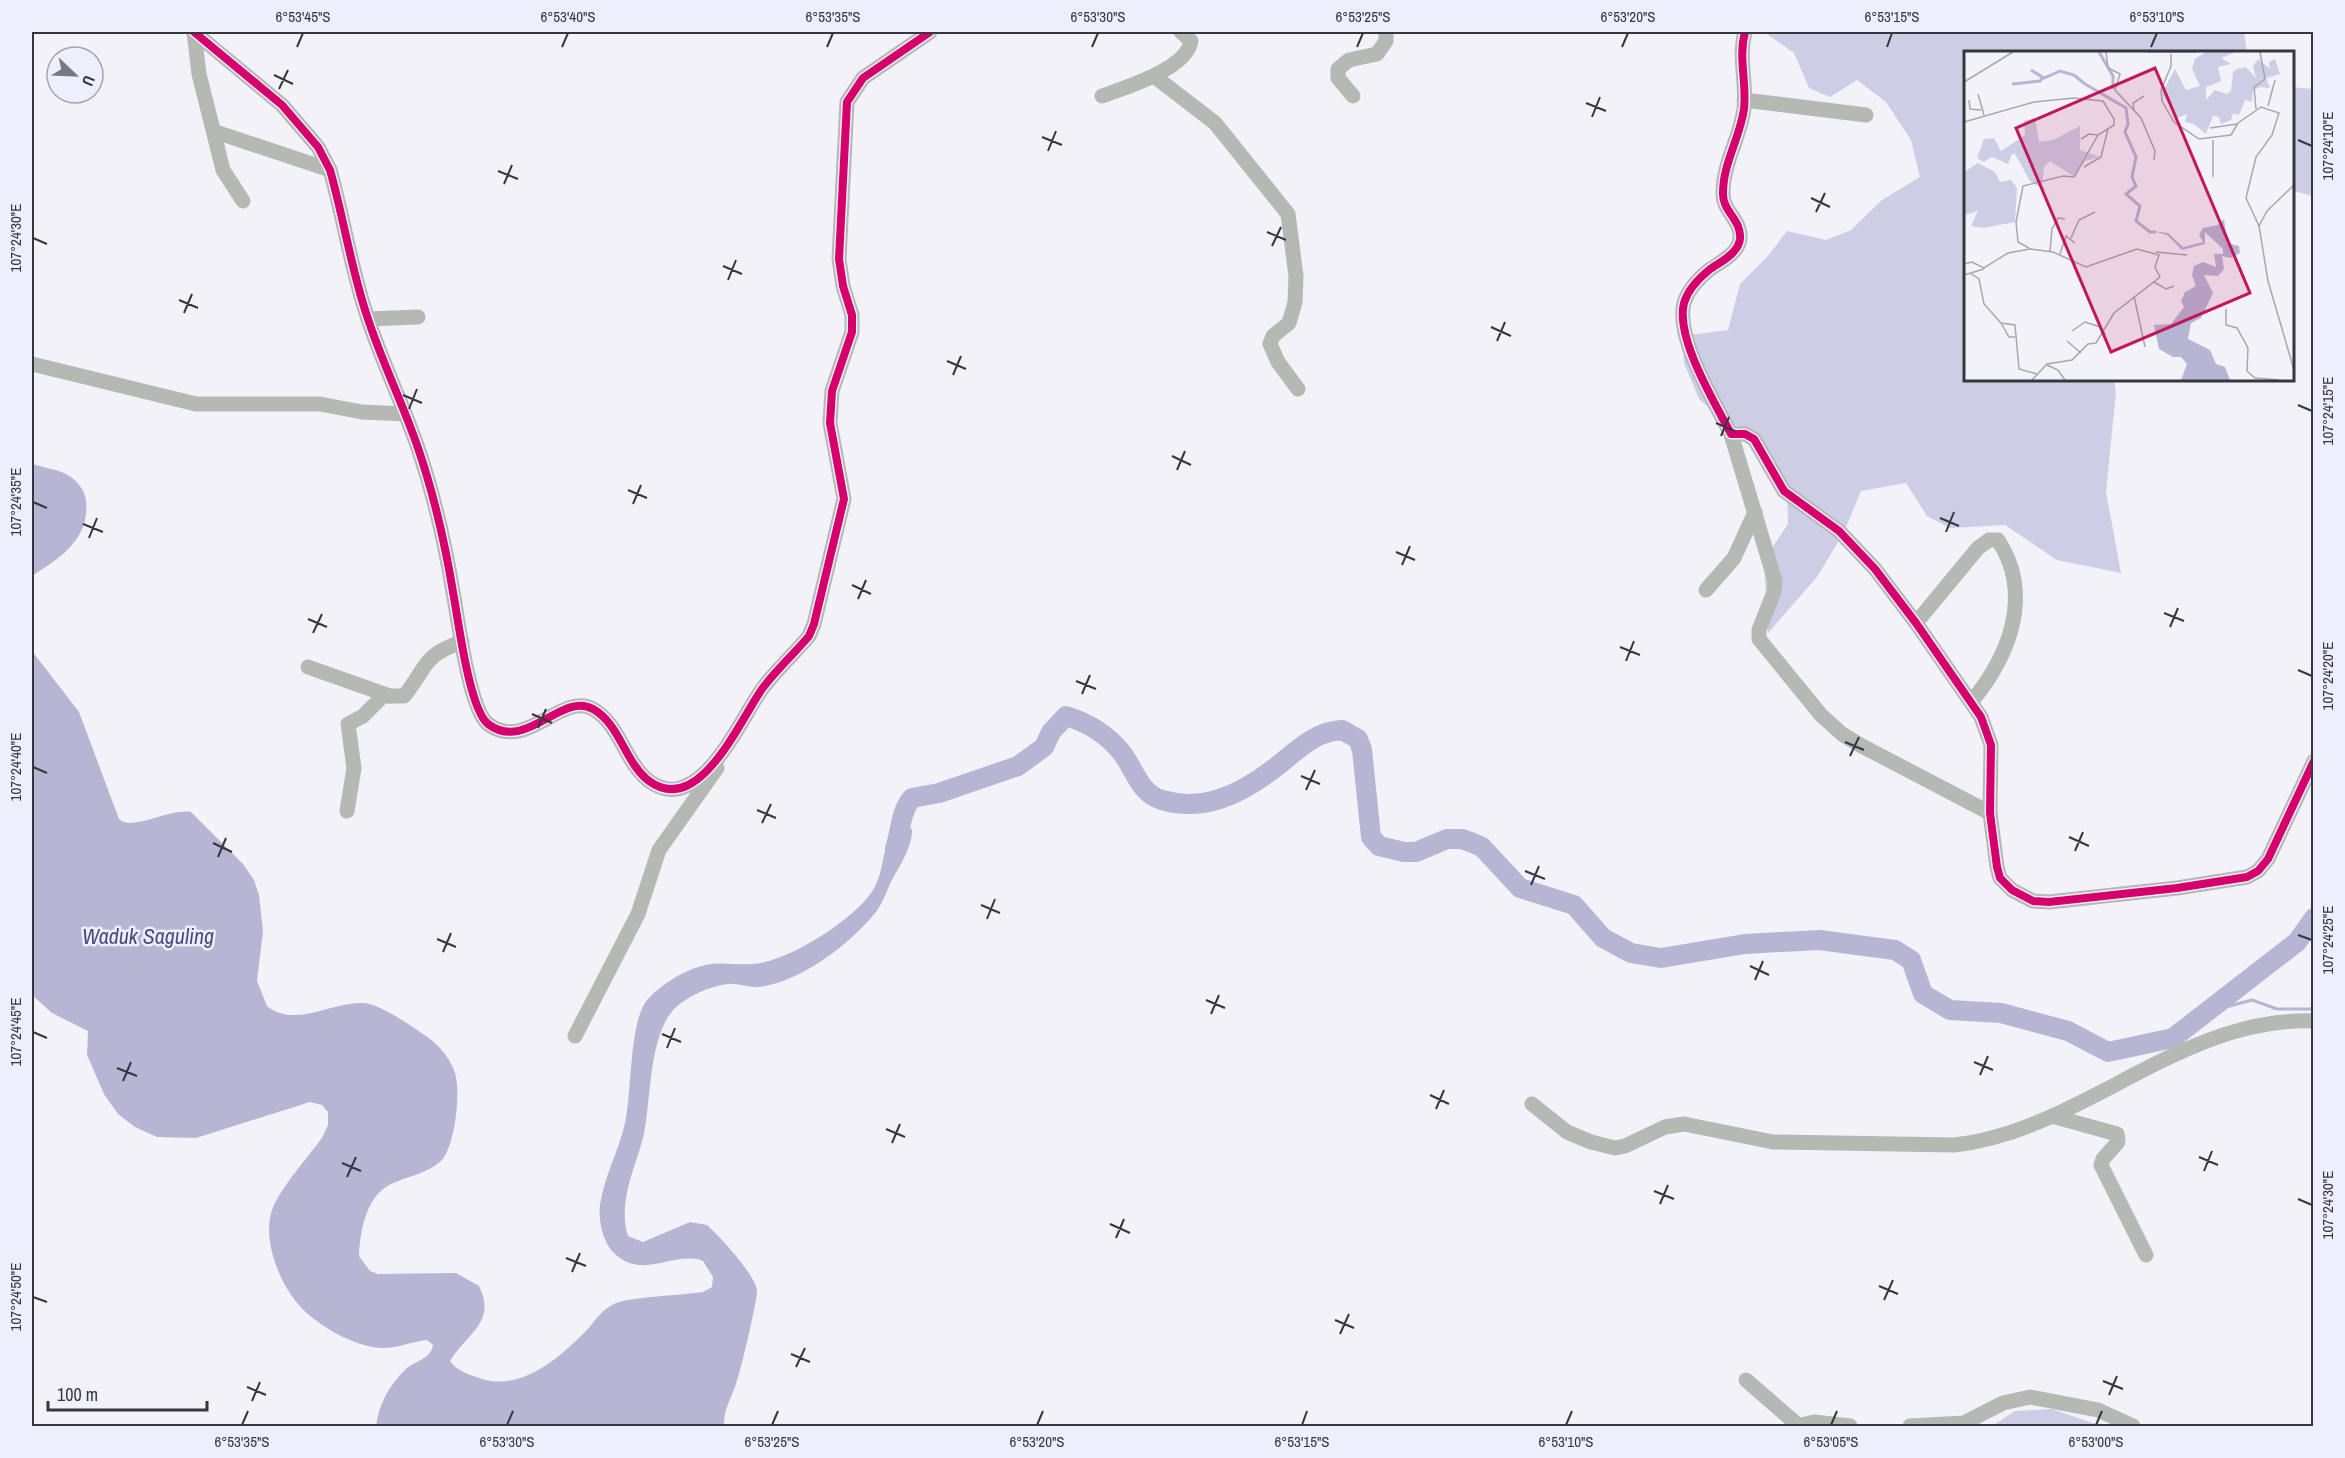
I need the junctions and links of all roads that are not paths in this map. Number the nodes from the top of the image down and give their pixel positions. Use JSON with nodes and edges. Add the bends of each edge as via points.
{"nodes":[{"id":1,"x":194,"y":32,"type":"edge"},
{"id":2,"x":930,"y":32,"type":"edge"},
{"id":3,"x":1181,"y":32,"type":"edge"},
{"id":4,"x":1386,"y":32,"type":"edge"},
{"id":5,"x":1745,"y":32,"type":"edge"},
{"id":6,"x":1154,"y":76,"type":"junction"},
{"id":7,"x":1101,"y":96,"type":"dead end"},
{"id":8,"x":1353,"y":96,"type":"dead end"},
{"id":9,"x":1744,"y":100,"type":"junction"},
{"id":10,"x":1866,"y":115,"type":"dead end"},
{"id":11,"x":216,"y":132,"type":"junction"},
{"id":12,"x":330,"y":170,"type":"junction"},
{"id":13,"x":243,"y":201,"type":"dead end"},
{"id":14,"x":418,"y":317,"type":"dead end"},
{"id":15,"x":368,"y":319,"type":"junction"},
{"id":16,"x":32,"y":364,"type":"edge"},
{"id":17,"x":1298,"y":389,"type":"dead end"},
{"id":18,"x":405,"y":414,"type":"junction"},
{"id":19,"x":1731,"y":434,"type":"junction"},
{"id":20,"x":1755,"y":512,"type":"junction"},
{"id":21,"x":1706,"y":590,"type":"dead end"},
{"id":22,"x":1916,"y":623,"type":"junction"},
{"id":23,"x":462,"y":642,"type":"junction"},
{"id":24,"x":308,"y":667,"type":"dead end"},
{"id":25,"x":390,"y":696,"type":"junction"},
{"id":26,"x":1972,"y":702,"type":"junction"},
{"id":27,"x":725,"y":749,"type":"junction"},
{"id":28,"x":2313,"y":761,"type":"edge"},
{"id":29,"x":347,"y":811,"type":"dead end"},
{"id":30,"x":1990,"y":813,"type":"junction"},
{"id":31,"x":2313,"y":1022,"type":"edge"},
{"id":32,"x":575,"y":1036,"type":"dead end"},
{"id":33,"x":1532,"y":1104,"type":"dead end"},
{"id":34,"x":2052,"y":1116,"type":"junction"},
{"id":35,"x":2146,"y":1255,"type":"dead end"},
{"id":36,"x":1746,"y":1380,"type":"dead end"},
{"id":37,"x":1799,"y":1426,"type":"edge"},
{"id":38,"x":1850,"y":1426,"type":"edge"},
{"id":39,"x":1910,"y":1426,"type":"edge"},
{"id":40,"x":2133,"y":1426,"type":"edge"}],
"edges":[{"from":1,"to":11,"type":"street","via":[[199,74]]},
{"from":1,"to":12,"type":"street","via":[[282,105],[314,141]]},
{"from":2,"to":27,"type":"street","via":[[863,78],[848,102],[839,259],[852,332],[832,391],[830,423],[844,492],[843,507],[812,629],[764,686]]},
{"from":3,"to":6,"type":"street","via":[[1190,40],[1189,48]]},
{"from":4,"to":8,"type":"street","via":[[1384,45],[1377,54],[1346,61],[1338,69],[1338,78]]},
{"from":5,"to":9,"type":"street","via":[[1741,58]]},
{"from":6,"to":7,"type":"street"},
{"from":6,"to":17,"type":"street","via":[[1215,123],[1285,209],[1292,231],[1296,294],[1290,320],[1270,344]]},
{"from":9,"to":10,"type":"street"},
{"from":9,"to":19,"type":"street","via":[[1723,194],[1725,205],[1738,224],[1740,240],[1732,253],[1696,283],[1685,300],[1683,313],[1700,373]]},
{"from":11,"to":12,"type":"street"},
{"from":11,"to":13,"type":"street","via":[[225,176]]},
{"from":12,"to":15,"type":"street"},
{"from":14,"to":15,"type":"street"},
{"from":15,"to":18,"type":"street"},
{"from":16,"to":18,"type":"street","via":[[196,404],[320,404],[369,413]]},
{"from":18,"to":23,"type":"street","via":[[431,490]]},
{"from":19,"to":20,"type":"street"},
{"from":19,"to":22,"type":"street","via":[[1754,439],[1784,491],[1839,531],[1875,569]]},
{"from":20,"to":21,"type":"street","via":[[1734,558]]},
{"from":20,"to":30,"type":"street","via":[[1775,581],[1758,632],[1760,641],[1807,699],[1842,734]]},
{"from":22,"to":26,"type":"street"},
{"from":22,"to":26,"type":"street","via":[[1978,548],[1989,540],[1998,540],[2014,577],[2013,624],[2000,662]]},
{"from":23,"to":25,"type":"street","via":[[435,654],[422,666],[404,696]]},
{"from":23,"to":27,"type":"street","via":[[478,711],[486,723],[497,729],[522,730],[568,709],[589,707],[604,719],[640,773],[666,789],[690,784]]},
{"from":24,"to":25,"type":"street"},
{"from":25,"to":29,"type":"street","via":[[381,697],[348,725],[354,768]]},
{"from":26,"to":30,"type":"street","via":[[1991,746]]},
{"from":27,"to":32,"type":"street","via":[[712,776],[659,850],[638,914]]},
{"from":28,"to":30,"type":"street","via":[[2268,859],[2252,875],[2216,884],[2033,901],[2000,878]]},
{"from":31,"to":34,"type":"street","via":[[2229,1033]]},
{"from":33,"to":34,"type":"street","via":[[1567,1132],[1615,1148],[1665,1127],[1684,1124],[1773,1142],[1954,1145]]},
{"from":34,"to":35,"type":"street","via":[[2117,1134],[2118,1142],[2101,1165]]},
{"from":36,"to":37,"type":"street"},
{"from":37,"to":38,"type":"street","via":[[1814,1422]]},
{"from":39,"to":40,"type":"street","via":[[1960,1424],[2003,1403],[2030,1397],[2098,1410]]}]}
